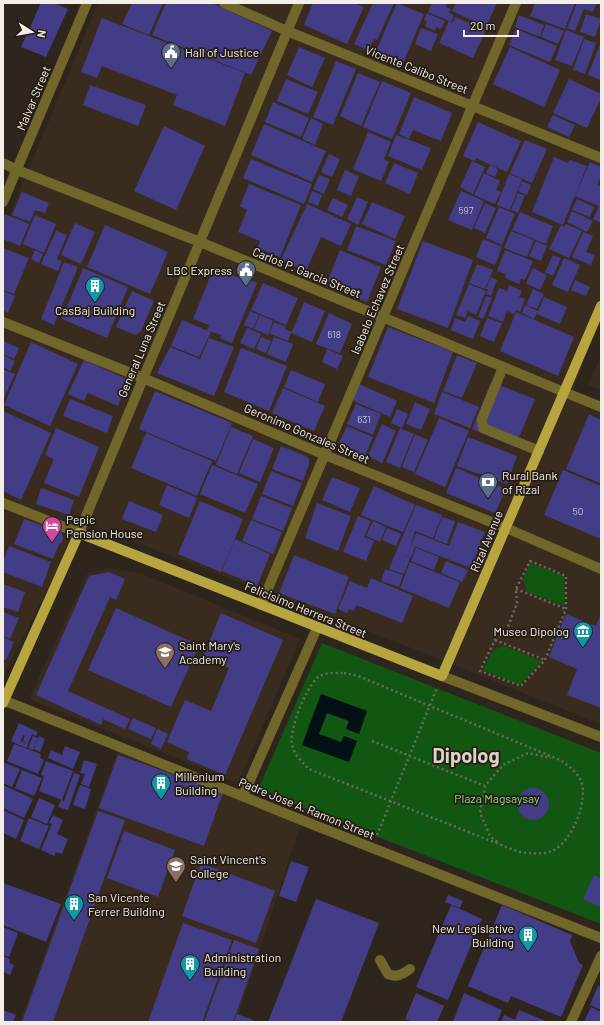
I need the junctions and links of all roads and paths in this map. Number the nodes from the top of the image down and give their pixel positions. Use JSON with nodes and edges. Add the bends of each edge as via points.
{"nodes":[{"id":1,"x":87,"y":3,"type":"edge"},
{"id":2,"x":224,"y":3,"type":"edge"},
{"id":3,"x":299,"y":3,"type":"edge"},
{"id":4,"x":516,"y":3,"type":"edge"},
{"id":5,"x":287,"y":30,"type":"junction"},
{"id":6,"x":472,"y":105,"type":"junction"},
{"id":7,"x":601,"y":158,"type":"edge"},
{"id":8,"x":3,"y":163,"type":"edge"},
{"id":9,"x":17,"y":170,"type":"junction"},
{"id":10,"x":3,"y":202,"type":"edge"},
{"id":11,"x":200,"y":242,"type":"junction"},
{"id":12,"x":601,"y":306,"type":"edge"},
{"id":13,"x":383,"y":317,"type":"junction"},
{"id":14,"x":3,"y":322,"type":"edge"},
{"id":15,"x":503,"y":367,"type":"junction"},
{"id":16,"x":143,"y":378,"type":"junction"},
{"id":17,"x":564,"y":392,"type":"junction"},
{"id":18,"x":601,"y":406,"type":"edge"},
{"id":19,"x":539,"y":451,"type":"junction"},
{"id":20,"x":325,"y":455,"type":"junction"},
{"id":21,"x":3,"y":503,"type":"edge"},
{"id":22,"x":506,"y":528,"type":"junction"},
{"id":23,"x":79,"y":533,"type":"junction"},
{"id":24,"x":601,"y":569,"type":"edge"},
{"id":25,"x":516,"y":589,"type":"junction"},
{"id":26,"x":262,"y":606,"type":"junction"},
{"id":27,"x":566,"y":609,"type":"junction"},
{"id":28,"x":317,"y":628,"type":"junction"},
{"id":29,"x":495,"y":640,"type":"junction"},
{"id":30,"x":545,"y":660,"type":"junction"},
{"id":31,"x":442,"y":676,"type":"junction"},
{"id":32,"x":3,"y":701,"type":"edge"},
{"id":33,"x":430,"y":706,"type":"junction"},
{"id":34,"x":601,"y":737,"type":"edge"},
{"id":35,"x":372,"y":741,"type":"dead end"},
{"id":36,"x":410,"y":755,"type":"junction"},
{"id":37,"x":560,"y":760,"type":"junction"},
{"id":38,"x":485,"y":786,"type":"junction"},
{"id":39,"x":243,"y":796,"type":"junction"},
{"id":40,"x":391,"y":801,"type":"junction"},
{"id":41,"x":499,"y":844,"type":"junction"},
{"id":42,"x":372,"y":847,"type":"junction"},
{"id":43,"x":601,"y":938,"type":"edge"},
{"id":44,"x":601,"y":956,"type":"edge"},
{"id":45,"x":380,"y":960,"type":"dead end"},
{"id":46,"x":410,"y":969,"type":"dead end"},
{"id":47,"x":571,"y":1022,"type":"edge"}],
"edges":[{"from":1,"to":9,"type":"street","name":"Malvar Street"},
{"from":2,"to":5,"type":"street","name":"Vicente Calibo Street"},
{"from":3,"to":5,"type":"street","name":"General Luna Street"},
{"from":4,"to":6,"type":"street","name":"Isabelo Echavez Street"},
{"from":5,"to":6,"type":"street","name":"Vicente Calibo Street"},
{"from":5,"to":11,"type":"street","name":"General Luna Street"},
{"from":6,"to":7,"type":"street","name":"Vicente Calibo Street"},
{"from":6,"to":13,"type":"street","name":"Isabelo Echavez Street"},
{"from":8,"to":9,"type":"street","name":"Carlos P. Garcia Street"},
{"from":9,"to":10,"type":"street","name":"Malvar Street"},
{"from":9,"to":11,"type":"street","name":"Carlos P. Garcia Street"},
{"from":11,"to":13,"type":"street","name":"Carlos P. Garcia Street"},
{"from":11,"to":16,"type":"street","name":"General Luna Street"},
{"from":12,"to":17,"type":"main road","name":"Rizal Avenue"},
{"from":13,"to":15,"type":"street","name":"Carlos P. Garcia Street"},
{"from":13,"to":20,"type":"street","name":"Isabelo Echavez Street"},
{"from":14,"to":16,"type":"street","name":"Geronimo Gonzales Street"},
{"from":15,"to":17,"type":"street","name":"Carlos P. Garcia Street"},
{"from":15,"to":19,"type":"street","via":[[482,419],[483,428]]},
{"from":16,"to":20,"type":"street","name":"Geronimo Gonzales Street"},
{"from":16,"to":23,"type":"street","name":"General Luna Street"},
{"from":17,"to":18,"type":"street","name":"Carlos P. Garcia Street"},
{"from":17,"to":19,"type":"main road","name":"Rizal Avenue"},
{"from":19,"to":22,"type":"main road","name":"Rizal Avenue"},
{"from":20,"to":22,"type":"street","name":"Geronimo Gonzales Street"},
{"from":20,"to":26,"type":"street","name":"Isabelo Echavez Street"},
{"from":21,"to":23,"type":"street","name":"Felicisimo Herrera Street"},
{"from":22,"to":24,"type":"street","name":"Geronimo Gonzales Street"},
{"from":22,"to":31,"type":"main road","name":"Rizal Avenue"},
{"from":23,"to":26,"type":"main road","name":"Felicisimo Herrera Street"},
{"from":23,"to":32,"type":"main road","name":"General Luna Street"},
{"from":25,"to":27,"type":"path"},
{"from":25,"to":27,"type":"path","via":[[530,561],[566,576]]},
{"from":25,"to":29,"type":"path","via":[[517,604],[507,630]]},
{"from":26,"to":28,"type":"main road","name":"Felicisimo Herrera Street"},
{"from":27,"to":30,"type":"path"},
{"from":28,"to":31,"type":"main road","name":"Felicisimo Herrera Street"},
{"from":28,"to":39,"type":"street"},
{"from":29,"to":30,"type":"path"},
{"from":29,"to":30,"type":"path","via":[[480,671],[521,686]]},
{"from":31,"to":33,"type":"path"},
{"from":31,"to":34,"type":"street","name":"Felicisimo Herrera Street"},
{"from":32,"to":39,"type":"street","name":"Padre Jose A. Ramon Street"},
{"from":33,"to":36,"type":"path"},
{"from":33,"to":37,"type":"path"},
{"from":33,"to":40,"type":"path","via":[[358,676],[344,673],[328,674],[317,678],[293,726],[292,743],[298,758],[309,769]]},
{"from":35,"to":36,"type":"path"},
{"from":36,"to":38,"type":"path"},
{"from":36,"to":40,"type":"path"},
{"from":37,"to":38,"type":"path","via":[[528,753],[503,765]]},
{"from":37,"to":41,"type":"path","via":[[571,768],[581,782],[580,815],[568,838],[554,850],[538,854],[519,852]]},
{"from":38,"to":41,"type":"path","via":[[480,814],[490,836]]},
{"from":39,"to":42,"type":"street","name":"Padre Jose A. Ramon Street"},
{"from":40,"to":41,"type":"path"},
{"from":40,"to":42,"type":"path"},
{"from":42,"to":43,"type":"street","name":"Padre Jose A. Ramon Street"},
{"from":44,"to":47,"type":"street"},
{"from":45,"to":46,"type":"street","via":[[388,974],[393,977]]}]}
